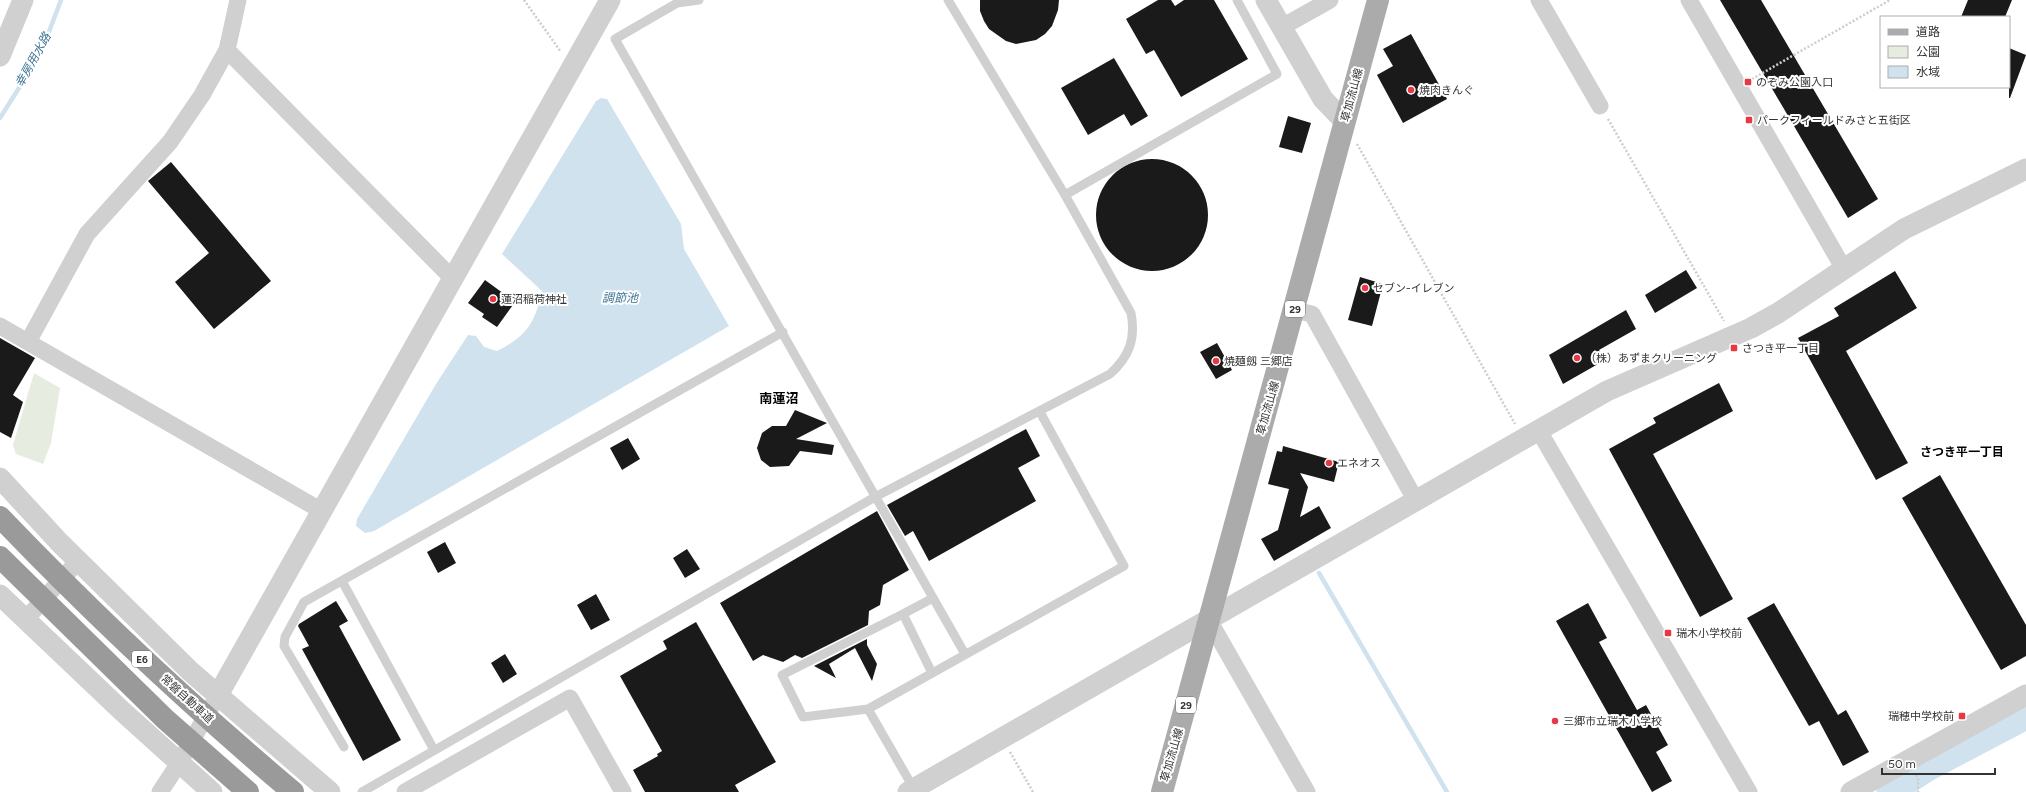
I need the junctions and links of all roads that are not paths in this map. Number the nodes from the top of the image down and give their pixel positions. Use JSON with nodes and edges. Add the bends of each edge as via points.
{"nodes":[{"id":1,"x":23,"y":0,"type":"edge"},
{"id":2,"x":238,"y":0,"type":"edge"},
{"id":3,"x":610,"y":0,"type":"edge"},
{"id":4,"x":699,"y":0,"type":"edge"},
{"id":5,"x":948,"y":0,"type":"edge"},
{"id":6,"x":1237,"y":0,"type":"edge"},
{"id":7,"x":1266,"y":0,"type":"edge"},
{"id":8,"x":1330,"y":0,"type":"edge"},
{"id":9,"x":1378,"y":0,"type":"edge"},
{"id":10,"x":1539,"y":0,"type":"edge"},
{"id":11,"x":1689,"y":0,"type":"edge"},
{"id":12,"x":1282,"y":27,"type":"junction"},
{"id":13,"x":227,"y":50,"type":"junction"},
{"id":14,"x":0,"y":56,"type":"edge"},
{"id":15,"x":1600,"y":106,"type":"road end"},
{"id":16,"x":1345,"y":122,"type":"junction"},
{"id":17,"x":2026,"y":169,"type":"edge"},
{"id":18,"x":1065,"y":195,"type":"junction"},
{"id":19,"x":1844,"y":268,"type":"junction"},
{"id":20,"x":454,"y":280,"type":"junction"},
{"id":21,"x":1294,"y":310,"type":"junction"},
{"id":22,"x":0,"y":326,"type":"edge"},
{"id":23,"x":783,"y":332,"type":"junction"},
{"id":24,"x":28,"y":342,"type":"junction"},
{"id":25,"x":1040,"y":412,"type":"junction"},
{"id":26,"x":1532,"y":435,"type":"junction"},
{"id":27,"x":0,"y":478,"type":"edge"},
{"id":28,"x":875,"y":498,"type":"junction"},
{"id":29,"x":1416,"y":502,"type":"junction"},
{"id":30,"x":322,"y":511,"type":"junction"},
{"id":31,"x":0,"y":517,"type":"edge"},
{"id":32,"x":0,"y":557,"type":"edge"},
{"id":33,"x":78,"y":561,"type":"junction"},
{"id":34,"x":342,"y":581,"type":"junction"},
{"id":35,"x":0,"y":595,"type":"edge"},
{"id":36,"x":933,"y":598,"type":"junction"},
{"id":37,"x":903,"y":614,"type":"junction"},
{"id":38,"x":26,"y":619,"type":"junction"},
{"id":39,"x":1210,"y":620,"type":"junction"},
{"id":40,"x":966,"y":654,"type":"junction"},
{"id":41,"x":932,"y":673,"type":"junction"},
{"id":42,"x":218,"y":695,"type":"junction"},
{"id":43,"x":2026,"y":695,"type":"edge"},
{"id":44,"x":868,"y":709,"type":"junction"},
{"id":45,"x":344,"y":747,"type":"dead end"},
{"id":46,"x":434,"y":750,"type":"junction"},
{"id":47,"x":179,"y":763,"type":"junction"},
{"id":48,"x":911,"y":790,"type":"edge"},
{"id":49,"x":160,"y":792,"type":"edge"},
{"id":50,"x":212,"y":792,"type":"edge"},
{"id":51,"x":248,"y":792,"type":"edge"},
{"id":52,"x":293,"y":792,"type":"edge"},
{"id":53,"x":330,"y":792,"type":"edge"},
{"id":54,"x":362,"y":792,"type":"edge"},
{"id":55,"x":405,"y":792,"type":"edge"},
{"id":56,"x":623,"y":792,"type":"edge"},
{"id":57,"x":1162,"y":792,"type":"edge"},
{"id":58,"x":1307,"y":792,"type":"edge"},
{"id":59,"x":1749,"y":792,"type":"edge"},
{"id":60,"x":1851,"y":792,"type":"edge"}],
"edges":[{"from":1,"to":14,"type":"street"},
{"from":2,"to":13,"type":"street"},
{"from":3,"to":20,"type":"street"},
{"from":4,"to":23,"type":"lane","via":[[677,3],[615,39]]},
{"from":5,"to":18,"type":"lane"},
{"from":6,"to":18,"type":"lane","via":[[1277,74]]},
{"from":7,"to":12,"type":"street"},
{"from":8,"to":12,"type":"street"},
{"from":9,"to":16,"type":"main road","name":"草加流山線","number":"29"},
{"from":10,"to":15,"type":"street"},
{"from":11,"to":19,"type":"street"},
{"from":12,"to":16,"type":"street","via":[[1323,99]]},
{"from":13,"to":20,"type":"street"},
{"from":13,"to":24,"type":"street","via":[[202,95],[170,142],[87,234]]},
{"from":16,"to":21,"type":"main road","name":"草加流山線","number":"29"},
{"from":17,"to":19,"type":"street","via":[[1904,229]]},
{"from":18,"to":25,"type":"lane","via":[[1130,313],[1132,337],[1123,362],[1110,374]]},
{"from":19,"to":26,"type":"street","via":[[1778,313],[1734,337],[1625,382]]},
{"from":20,"to":30,"type":"street"},
{"from":21,"to":29,"type":"street","via":[[1312,314]]},
{"from":21,"to":39,"type":"main road","name":"草加流山線","number":"29"},
{"from":22,"to":24,"type":"street"},
{"from":23,"to":28,"type":"lane"},
{"from":23,"to":34,"type":"lane"},
{"from":24,"to":30,"type":"street"},
{"from":25,"to":28,"type":"lane"},
{"from":25,"to":40,"type":"lane","via":[[1124,566]]},
{"from":26,"to":29,"type":"street"},
{"from":26,"to":59,"type":"street"},
{"from":27,"to":33,"type":"street"},
{"from":28,"to":36,"type":"lane"},
{"from":28,"to":46,"type":"lane"},
{"from":29,"to":39,"type":"street"},
{"from":30,"to":42,"type":"street"},
{"from":31,"to":52,"type":"highway","name":"常磐自動車道","number":"E6","bridge":true,"via":[[72,592],[168,684]]},
{"from":32,"to":51,"type":"highway","number":"E6","bridge":true,"via":[[165,719]]},
{"from":33,"to":38,"type":"street"},
{"from":33,"to":42,"type":"street","via":[[190,671]]},
{"from":34,"to":45,"type":"lane","via":[[304,602],[285,637],[284,646]]},
{"from":34,"to":46,"type":"lane"},
{"from":35,"to":38,"type":"street"},
{"from":36,"to":37,"type":"lane"},
{"from":36,"to":40,"type":"lane"},
{"from":37,"to":41,"type":"lane"},
{"from":37,"to":44,"type":"lane","via":[[782,675],[803,717]]},
{"from":38,"to":47,"type":"street"},
{"from":39,"to":48,"type":"street"},
{"from":39,"to":57,"type":"main road","name":"草加流山線","number":"29"},
{"from":39,"to":58,"type":"street"},
{"from":40,"to":41,"type":"lane"},
{"from":41,"to":44,"type":"lane"},
{"from":42,"to":47,"type":"street"},
{"from":42,"to":53,"type":"street"},
{"from":43,"to":60,"type":"street"},
{"from":44,"to":48,"type":"lane"},
{"from":46,"to":54,"type":"lane"},
{"from":47,"to":49,"type":"street"},
{"from":47,"to":50,"type":"street"},
{"from":55,"to":56,"type":"street","via":[[570,698]]}]}
